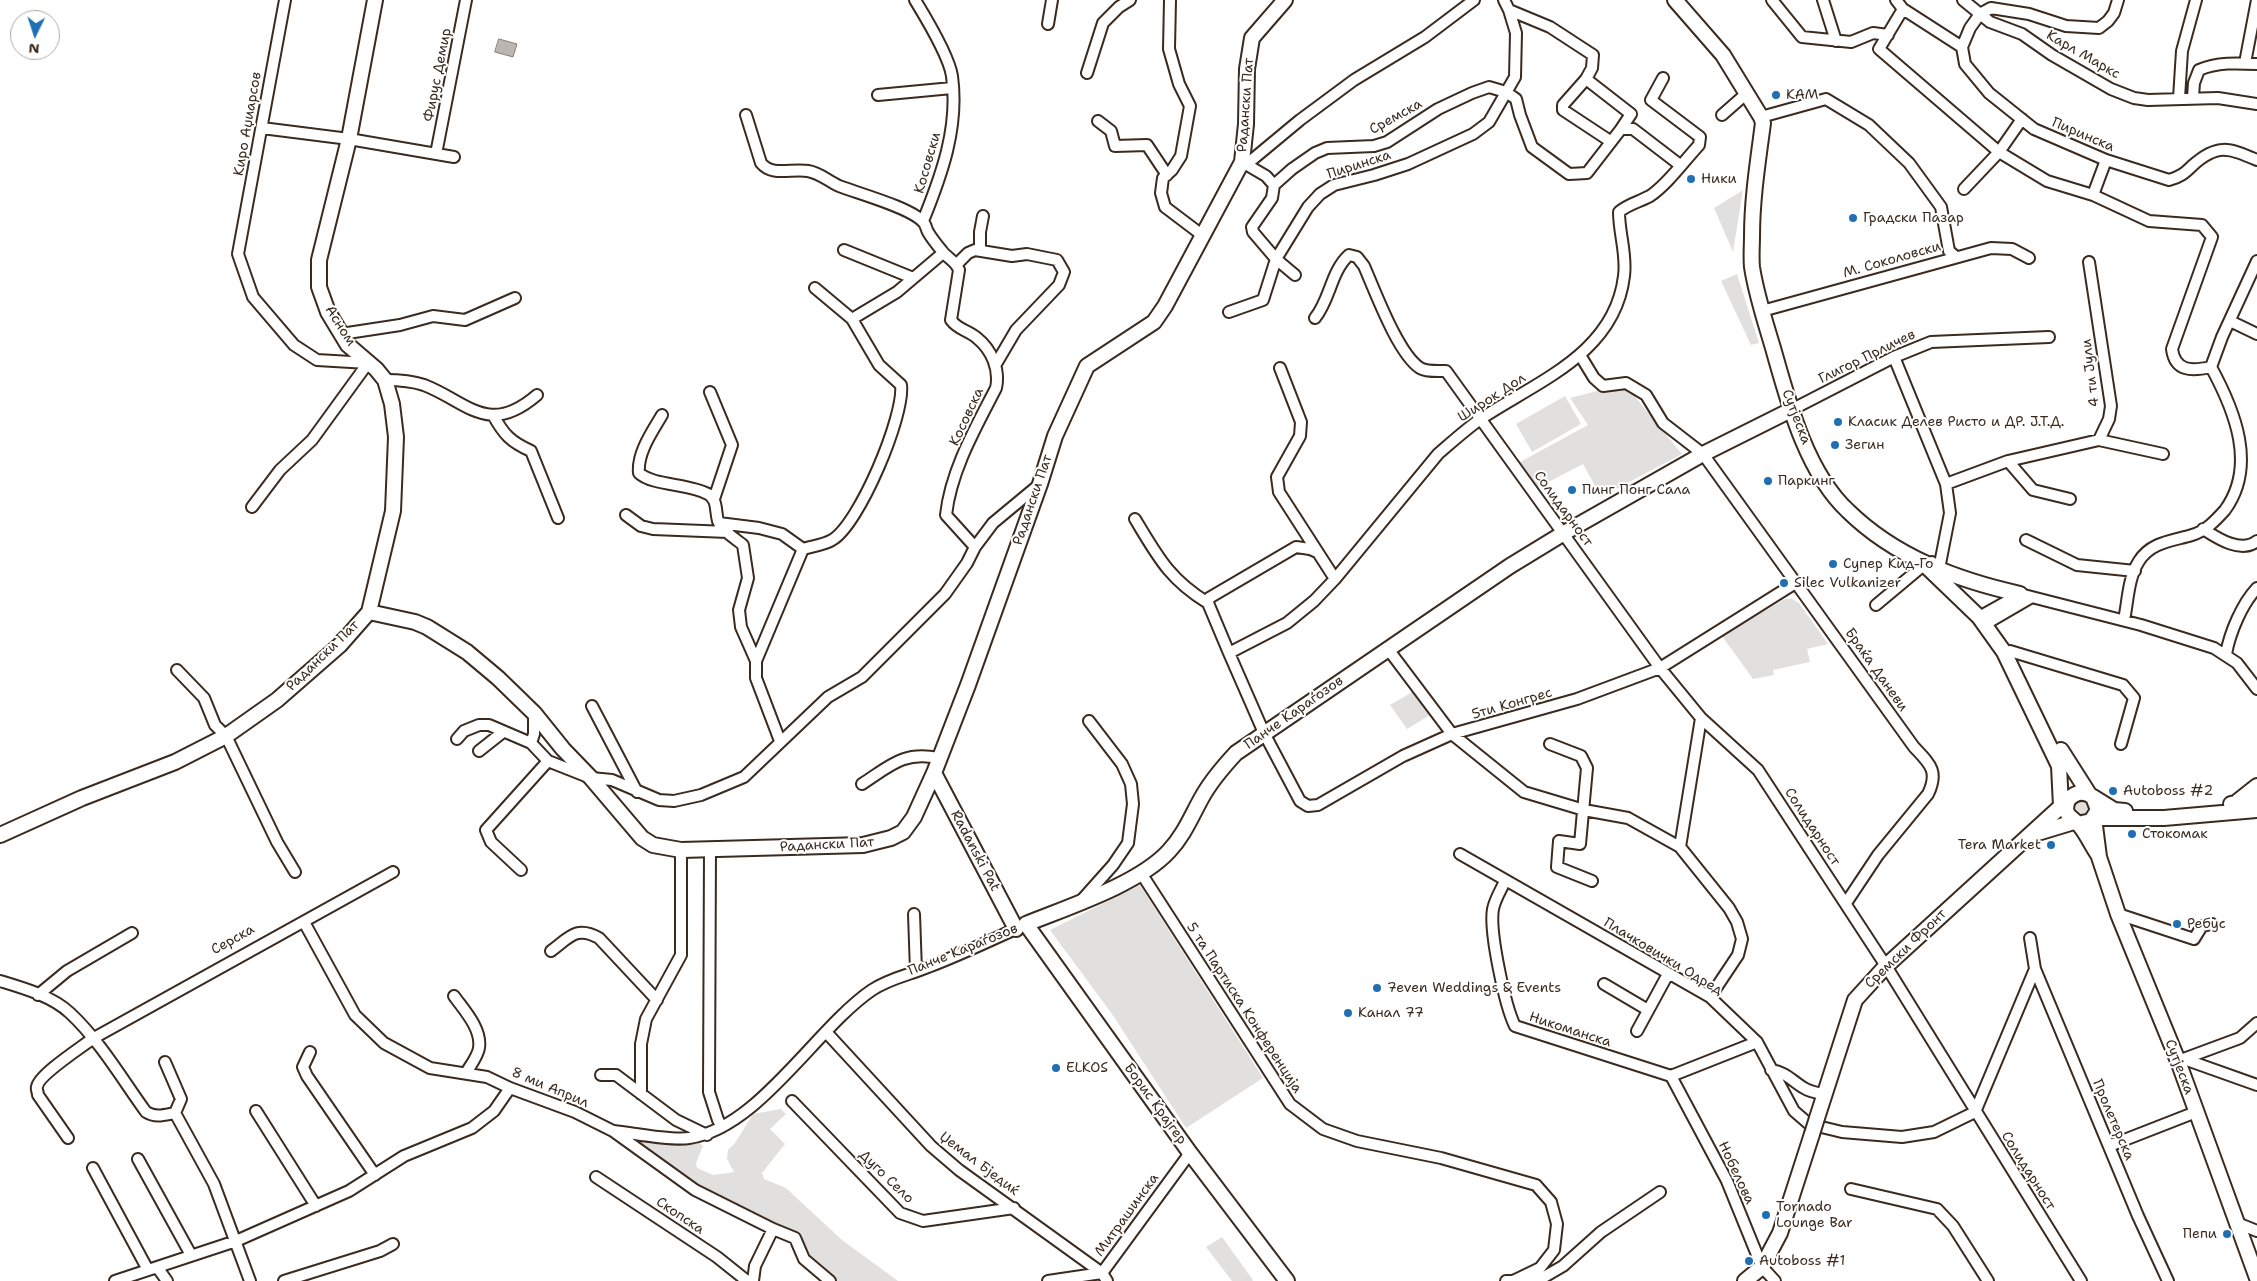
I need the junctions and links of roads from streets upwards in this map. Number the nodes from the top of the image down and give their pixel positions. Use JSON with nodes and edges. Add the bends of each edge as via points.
{"nodes":[{"id":1,"x":285,"y":0,"type":"edge"},
{"id":2,"x":375,"y":0,"type":"edge"},
{"id":3,"x":466,"y":0,"type":"edge"},
{"id":4,"x":915,"y":0,"type":"edge"},
{"id":5,"x":1052,"y":0,"type":"edge"},
{"id":6,"x":1130,"y":0,"type":"edge"},
{"id":7,"x":1170,"y":0,"type":"edge"},
{"id":8,"x":1285,"y":0,"type":"edge"},
{"id":9,"x":1474,"y":0,"type":"edge"},
{"id":10,"x":1504,"y":0,"type":"edge"},
{"id":11,"x":1675,"y":0,"type":"edge"},
{"id":12,"x":1772,"y":0,"type":"edge"},
{"id":13,"x":1823,"y":0,"type":"edge"},
{"id":14,"x":1896,"y":0,"type":"edge"},
{"id":15,"x":1964,"y":0,"type":"edge"},
{"id":16,"x":2118,"y":0,"type":"edge"},
{"id":17,"x":2196,"y":0,"type":"edge"},
{"id":18,"x":2257,"y":0,"type":"edge"},
{"id":19,"x":1903,"y":9,"type":"junction"},
{"id":20,"x":1509,"y":10,"type":"junction"},
{"id":21,"x":1980,"y":14,"type":"junction"},
{"id":22,"x":1048,"y":24,"type":"dead end"},
{"id":23,"x":1888,"y":35,"type":"junction"},
{"id":24,"x":1836,"y":41,"type":"junction"},
{"id":25,"x":1962,"y":47,"type":"junction"},
{"id":26,"x":2245,"y":63,"type":"junction"},
{"id":27,"x":2257,"y":64,"type":"edge"},
{"id":28,"x":1087,"y":73,"type":"dead end"},
{"id":29,"x":1586,"y":78,"type":"junction"},
{"id":30,"x":1663,"y":78,"type":"dead end"},
{"id":31,"x":952,"y":88,"type":"junction"},
{"id":32,"x":1506,"y":92,"type":"junction"},
{"id":33,"x":1747,"y":93,"type":"junction"},
{"id":34,"x":878,"y":95,"type":"dead end"},
{"id":35,"x":2178,"y":98,"type":"junction"},
{"id":36,"x":2193,"y":98,"type":"junction"},
{"id":37,"x":2257,"y":104,"type":"edge"},
{"id":38,"x":746,"y":115,"type":"dead end"},
{"id":39,"x":1722,"y":115,"type":"dead end"},
{"id":40,"x":1761,"y":117,"type":"junction"},
{"id":41,"x":2022,"y":119,"type":"junction"},
{"id":42,"x":1098,"y":121,"type":"dead end"},
{"id":43,"x":262,"y":128,"type":"junction"},
{"id":44,"x":1621,"y":129,"type":"junction"},
{"id":45,"x":349,"y":138,"type":"junction"},
{"id":46,"x":1610,"y":141,"type":"junction"},
{"id":47,"x":1999,"y":152,"type":"junction"},
{"id":48,"x":436,"y":154,"type":"junction"},
{"id":49,"x":454,"y":158,"type":"dead end"},
{"id":50,"x":2106,"y":160,"type":"junction"},
{"id":51,"x":2257,"y":160,"type":"edge"},
{"id":52,"x":1245,"y":163,"type":"junction"},
{"id":53,"x":1680,"y":165,"type":"junction"},
{"id":54,"x":1167,"y":175,"type":"junction"},
{"id":55,"x":1274,"y":185,"type":"junction"},
{"id":56,"x":1964,"y":189,"type":"dead end"},
{"id":57,"x":2094,"y":195,"type":"junction"},
{"id":58,"x":983,"y":216,"type":"dead end"},
{"id":59,"x":923,"y":221,"type":"junction"},
{"id":60,"x":1202,"y":235,"type":"junction"},
{"id":61,"x":844,"y":250,"type":"dead end"},
{"id":62,"x":980,"y":251,"type":"junction"},
{"id":63,"x":943,"y":253,"type":"junction"},
{"id":64,"x":1955,"y":256,"type":"junction"},
{"id":65,"x":2029,"y":258,"type":"dead end"},
{"id":66,"x":1276,"y":259,"type":"junction"},
{"id":67,"x":2257,"y":261,"type":"edge"},
{"id":68,"x":2089,"y":262,"type":"dead end"},
{"id":69,"x":957,"y":264,"type":"junction"},
{"id":70,"x":1294,"y":275,"type":"dead end"},
{"id":71,"x":914,"y":278,"type":"junction"},
{"id":72,"x":815,"y":288,"type":"dead end"},
{"id":73,"x":516,"y":298,"type":"dead end"},
{"id":74,"x":1762,"y":311,"type":"junction"},
{"id":75,"x":1229,"y":312,"type":"dead end"},
{"id":76,"x":1315,"y":318,"type":"dead end"},
{"id":77,"x":852,"y":319,"type":"junction"},
{"id":78,"x":2230,"y":321,"type":"junction"},
{"id":79,"x":341,"y":334,"type":"junction"},
{"id":80,"x":2257,"y":334,"type":"edge"},
{"id":81,"x":2049,"y":337,"type":"dead end"},
{"id":82,"x":1580,"y":355,"type":"junction"},
{"id":83,"x":1894,"y":357,"type":"junction"},
{"id":84,"x":368,"y":363,"type":"junction"},
{"id":85,"x":996,"y":364,"type":"junction"},
{"id":86,"x":2211,"y":367,"type":"junction"},
{"id":87,"x":1280,"y":368,"type":"dead end"},
{"id":88,"x":385,"y":380,"type":"junction"},
{"id":89,"x":710,"y":392,"type":"dead end"},
{"id":90,"x":537,"y":395,"type":"dead end"},
{"id":91,"x":1791,"y":410,"type":"junction"},
{"id":92,"x":662,"y":414,"type":"dead end"},
{"id":93,"x":494,"y":415,"type":"junction"},
{"id":94,"x":1481,"y":419,"type":"junction"},
{"id":95,"x":2099,"y":440,"type":"junction"},
{"id":96,"x":1703,"y":454,"type":"junction"},
{"id":97,"x":2163,"y":454,"type":"dead end"},
{"id":98,"x":2008,"y":461,"type":"junction"},
{"id":99,"x":1040,"y":484,"type":"junction"},
{"id":100,"x":1946,"y":484,"type":"junction"},
{"id":101,"x":714,"y":499,"type":"junction"},
{"id":102,"x":2070,"y":499,"type":"dead end"},
{"id":103,"x":252,"y":507,"type":"dead end"},
{"id":104,"x":626,"y":515,"type":"dead end"},
{"id":105,"x":558,"y":518,"type":"dead end"},
{"id":106,"x":1135,"y":519,"type":"dead end"},
{"id":107,"x":719,"y":523,"type":"junction"},
{"id":108,"x":2203,"y":530,"type":"junction"},
{"id":109,"x":728,"y":532,"type":"junction"},
{"id":110,"x":1564,"y":533,"type":"junction"},
{"id":111,"x":2026,"y":540,"type":"dead end"},
{"id":112,"x":2257,"y":541,"type":"edge"},
{"id":113,"x":975,"y":547,"type":"junction"},
{"id":114,"x":802,"y":549,"type":"junction"},
{"id":115,"x":1318,"y":553,"type":"junction"},
{"id":116,"x":1943,"y":554,"type":"junction"},
{"id":117,"x":1925,"y":564,"type":"junction"},
{"id":118,"x":1939,"y":569,"type":"junction"},
{"id":119,"x":2135,"y":571,"type":"junction"},
{"id":120,"x":1335,"y":579,"type":"junction"},
{"id":121,"x":1797,"y":582,"type":"junction"},
{"id":122,"x":2257,"y":588,"type":"edge"},
{"id":123,"x":2026,"y":596,"type":"junction"},
{"id":124,"x":1208,"y":603,"type":"junction"},
{"id":125,"x":1876,"y":605,"type":"dead end"},
{"id":126,"x":368,"y":612,"type":"junction"},
{"id":127,"x":1985,"y":619,"type":"junction"},
{"id":128,"x":2124,"y":620,"type":"junction"},
{"id":129,"x":1388,"y":649,"type":"junction"},
{"id":130,"x":2010,"y":651,"type":"junction"},
{"id":131,"x":1229,"y":653,"type":"junction"},
{"id":132,"x":2226,"y":654,"type":"junction"},
{"id":133,"x":756,"y":661,"type":"junction"},
{"id":134,"x":1660,"y":668,"type":"junction"},
{"id":135,"x":177,"y":670,"type":"dead end"},
{"id":136,"x":2257,"y":689,"type":"edge"},
{"id":137,"x":592,"y":706,"type":"dead end"},
{"id":138,"x":534,"y":713,"type":"junction"},
{"id":139,"x":1701,"y":718,"type":"junction"},
{"id":140,"x":1089,"y":721,"type":"dead end"},
{"id":141,"x":503,"y":732,"type":"junction"},
{"id":142,"x":1264,"y":733,"type":"junction"},
{"id":143,"x":1452,"y":734,"type":"junction"},
{"id":144,"x":226,"y":736,"type":"junction"},
{"id":145,"x":456,"y":739,"type":"dead end"},
{"id":146,"x":780,"y":741,"type":"junction"},
{"id":147,"x":531,"y":743,"type":"junction"},
{"id":148,"x":1550,"y":744,"type":"dead end"},
{"id":149,"x":2122,"y":744,"type":"dead end"},
{"id":150,"x":479,"y":751,"type":"dead end"},
{"id":151,"x":938,"y":758,"type":"junction"},
{"id":152,"x":548,"y":761,"type":"junction"},
{"id":153,"x":934,"y":773,"type":"junction"},
{"id":154,"x":591,"y":778,"type":"junction"},
{"id":155,"x":862,"y":784,"type":"dead end"},
{"id":156,"x":2257,"y":786,"type":"edge"},
{"id":157,"x":637,"y":792,"type":"junction"},
{"id":158,"x":2091,"y":795,"type":"junction"},
{"id":159,"x":2257,"y":800,"type":"edge"},
{"id":160,"x":2065,"y":803,"type":"junction"},
{"id":161,"x":2236,"y":807,"type":"junction"},
{"id":162,"x":1584,"y":810,"type":"junction"},
{"id":163,"x":2257,"y":810,"type":"edge"},
{"id":164,"x":2094,"y":818,"type":"junction"},
{"id":165,"x":2257,"y":818,"type":"edge"},
{"id":166,"x":2076,"y":823,"type":"junction"},
{"id":167,"x":0,"y":835,"type":"edge"},
{"id":168,"x":2028,"y":836,"type":"junction"},
{"id":169,"x":1680,"y":848,"type":"junction"},
{"id":170,"x":710,"y":849,"type":"junction"},
{"id":171,"x":681,"y":850,"type":"junction"},
{"id":172,"x":1460,"y":854,"type":"dead end"},
{"id":173,"x":2099,"y":857,"type":"junction"},
{"id":174,"x":521,"y":870,"type":"dead end"},
{"id":175,"x":295,"y":872,"type":"dead end"},
{"id":176,"x":1142,"y":873,"type":"junction"},
{"id":177,"x":1505,"y":881,"type":"junction"},
{"id":178,"x":1592,"y":881,"type":"dead end"},
{"id":179,"x":1080,"y":902,"type":"junction"},
{"id":180,"x":1846,"y":903,"type":"junction"},
{"id":181,"x":914,"y":914,"type":"dead end"},
{"id":182,"x":2118,"y":914,"type":"junction"},
{"id":183,"x":304,"y":922,"type":"junction"},
{"id":184,"x":2212,"y":924,"type":"dead end"},
{"id":185,"x":1021,"y":926,"type":"junction"},
{"id":186,"x":132,"y":933,"type":"dead end"},
{"id":187,"x":2030,"y":938,"type":"dead end"},
{"id":188,"x":551,"y":951,"type":"dead end"},
{"id":189,"x":1886,"y":966,"type":"junction"},
{"id":190,"x":2035,"y":969,"type":"junction"},
{"id":191,"x":916,"y":971,"type":"junction"},
{"id":192,"x":1668,"y":974,"type":"junction"},
{"id":193,"x":0,"y":981,"type":"edge"},
{"id":194,"x":1604,"y":984,"type":"dead end"},
{"id":195,"x":38,"y":995,"type":"junction"},
{"id":196,"x":454,"y":996,"type":"dead end"},
{"id":197,"x":1710,"y":997,"type":"junction"},
{"id":198,"x":657,"y":1000,"type":"junction"},
{"id":199,"x":1648,"y":1010,"type":"junction"},
{"id":200,"x":2257,"y":1023,"type":"edge"},
{"id":201,"x":1637,"y":1031,"type":"dead end"},
{"id":202,"x":826,"y":1032,"type":"junction"},
{"id":203,"x":92,"y":1039,"type":"junction"},
{"id":204,"x":1758,"y":1042,"type":"junction"},
{"id":205,"x":310,"y":1052,"type":"dead end"},
{"id":206,"x":2181,"y":1060,"type":"junction"},
{"id":207,"x":165,"y":1062,"type":"dead end"},
{"id":208,"x":1771,"y":1070,"type":"junction"},
{"id":209,"x":466,"y":1073,"type":"junction"},
{"id":210,"x":601,"y":1076,"type":"dead end"},
{"id":211,"x":1671,"y":1076,"type":"junction"},
{"id":212,"x":2257,"y":1084,"type":"edge"},
{"id":213,"x":510,"y":1088,"type":"junction"},
{"id":214,"x":641,"y":1094,"type":"junction"},
{"id":215,"x":1824,"y":1094,"type":"junction"},
{"id":216,"x":792,"y":1101,"type":"dead end"},
{"id":217,"x":256,"y":1112,"type":"dead end"},
{"id":218,"x":1975,"y":1112,"type":"junction"},
{"id":219,"x":2196,"y":1112,"type":"junction"},
{"id":220,"x":175,"y":1113,"type":"junction"},
{"id":221,"x":722,"y":1126,"type":"junction"},
{"id":222,"x":612,"y":1131,"type":"junction"},
{"id":223,"x":706,"y":1135,"type":"junction"},
{"id":224,"x":68,"y":1138,"type":"dead end"},
{"id":225,"x":2109,"y":1146,"type":"junction"},
{"id":226,"x":1190,"y":1153,"type":"junction"},
{"id":227,"x":138,"y":1159,"type":"dead end"},
{"id":228,"x":93,"y":1168,"type":"dead end"},
{"id":229,"x":375,"y":1175,"type":"junction"},
{"id":230,"x":596,"y":1177,"type":"dead end"},
{"id":231,"x":1851,"y":1189,"type":"dead end"},
{"id":232,"x":1660,"y":1192,"type":"dead end"},
{"id":233,"x":316,"y":1206,"type":"junction"},
{"id":234,"x":1014,"y":1208,"type":"junction"},
{"id":235,"x":2237,"y":1223,"type":"junction"},
{"id":236,"x":773,"y":1229,"type":"junction"},
{"id":237,"x":2257,"y":1231,"type":"edge"},
{"id":238,"x":236,"y":1241,"type":"junction"},
{"id":239,"x":393,"y":1244,"type":"dead end"},
{"id":240,"x":191,"y":1255,"type":"junction"},
{"id":241,"x":1762,"y":1268,"type":"junction"},
{"id":242,"x":153,"y":1269,"type":"junction"},
{"id":243,"x":1104,"y":1277,"type":"edge"},
{"id":244,"x":1521,"y":1277,"type":"junction"},
{"id":245,"x":2257,"y":1278,"type":"edge"},
{"id":246,"x":115,"y":1281,"type":"edge"},
{"id":247,"x":167,"y":1281,"type":"edge"},
{"id":248,"x":250,"y":1281,"type":"edge"},
{"id":249,"x":284,"y":1281,"type":"edge"},
{"id":250,"x":747,"y":1281,"type":"edge"},
{"id":251,"x":753,"y":1281,"type":"edge"},
{"id":252,"x":830,"y":1281,"type":"edge"},
{"id":253,"x":1048,"y":1281,"type":"edge"},
{"id":254,"x":1288,"y":1281,"type":"edge"},
{"id":255,"x":1506,"y":1281,"type":"edge"},
{"id":256,"x":1745,"y":1281,"type":"edge"},
{"id":257,"x":1775,"y":1281,"type":"edge"},
{"id":258,"x":1988,"y":1281,"type":"edge"},
{"id":259,"x":2081,"y":1281,"type":"edge"},
{"id":260,"x":2168,"y":1281,"type":"edge"}],
"edges":[{"from":1,"to":43,"type":"street","name":"Киро Аџиарсов"},
{"from":2,"to":45,"type":"street","name":"Асном"},
{"from":3,"to":48,"type":"street","name":"Фирус Демир"},
{"from":4,"to":31,"type":"street","name":"Косовски","via":[[952,74]]},
{"from":5,"to":22,"type":"street"},
{"from":6,"to":28,"type":"street","via":[[1103,22]]},
{"from":7,"to":54,"type":"street","via":[[1169,49],[1179,84],[1190,106],[1181,156]]},
{"from":8,"to":52,"type":"street","name":"Радански Пат","via":[[1252,38],[1247,69]]},
{"from":9,"to":52,"type":"street","via":[[1425,37],[1354,80]]},
{"from":10,"to":20,"type":"street","name":"Пиринска"},
{"from":11,"to":33,"type":"street","via":[[1723,55]]},
{"from":12,"to":24,"type":"street","via":[[1802,37]]},
{"from":13,"to":24,"type":"street"},
{"from":14,"to":19,"type":"street"},
{"from":15,"to":21,"type":"street"},
{"from":16,"to":21,"type":"street","via":[[2114,14],[2099,28],[2066,26],[2029,14],[1991,8]]},
{"from":17,"to":35,"type":"street","via":[[2182,51]]},
{"from":18,"to":26,"type":"street"},
{"from":19,"to":23,"type":"street"},
{"from":19,"to":25,"type":"street"},
{"from":20,"to":29,"type":"street","via":[[1550,27],[1593,56],[1592,68]]},
{"from":20,"to":32,"type":"street","name":"Пиринска","via":[[1516,33],[1515,77]]},
{"from":21,"to":25,"type":"street"},
{"from":21,"to":35,"type":"street","name":"Карл Маркс","via":[[1990,22],[2022,34],[2052,56],[2111,89],[2148,100]]},
{"from":23,"to":24,"type":"street","via":[[1873,34],[1852,42]]},
{"from":23,"to":47,"type":"street","via":[[1879,49]]},
{"from":25,"to":41,"type":"street","name":"Пиринска","via":[[1964,64],[1989,93]]},
{"from":26,"to":27,"type":"street"},
{"from":26,"to":36,"type":"street","via":[[2209,65],[2198,70]]},
{"from":29,"to":44,"type":"street","via":[[1631,114]]},
{"from":29,"to":46,"type":"street","via":[[1563,105],[1564,110]]},
{"from":30,"to":53,"type":"street","name":"Широк Дол","via":[[1651,100],[1700,137],[1699,145]]},
{"from":31,"to":34,"type":"street"},
{"from":31,"to":59,"type":"street","name":"Косовски","via":[[953,118],[948,150]]},
{"from":32,"to":46,"type":"street","via":[[1516,99],[1532,147],[1569,174],[1587,173]]},
{"from":32,"to":55,"type":"street","name":"Сремска","via":[[1489,87],[1472,93],[1374,146],[1327,148],[1292,169]]},
{"from":32,"to":66,"type":"street","name":"Пиринска","via":[[1489,122],[1473,134],[1408,164],[1334,185],[1320,194],[1308,207]]},
{"from":33,"to":39,"type":"street"},
{"from":33,"to":40,"type":"street"},
{"from":35,"to":36,"type":"street","name":"Карл Маркс"},
{"from":36,"to":37,"type":"street","name":"Карл Маркс"},
{"from":38,"to":59,"type":"street","via":[[761,163],[766,169],[809,171]]},
{"from":40,"to":64,"type":"street","via":[[1826,99],[1869,125],[1909,162],[1940,206],[1949,251]]},
{"from":40,"to":74,"type":"street","name":"Сутјеска","via":[[1752,211],[1752,266]]},
{"from":41,"to":47,"type":"street"},
{"from":41,"to":50,"type":"street","name":"Пиринска","via":[[2034,129]]},
{"from":42,"to":54,"type":"street","via":[[1112,131],[1115,146],[1147,145]]},
{"from":43,"to":45,"type":"street"},
{"from":43,"to":84,"type":"street","name":"Киро Аџиарсов","via":[[238,254],[253,298],[294,345],[317,360]]},
{"from":44,"to":46,"type":"street"},
{"from":44,"to":53,"type":"street","via":[[1633,129]]},
{"from":45,"to":48,"type":"street"},
{"from":45,"to":79,"type":"street","name":"Асном","via":[[319,260],[319,287]]},
{"from":47,"to":56,"type":"street"},
{"from":47,"to":57,"type":"street","via":[[2047,181]]},
{"from":48,"to":49,"type":"street"},
{"from":50,"to":51,"type":"street","name":"Пиринска","via":[[2169,180],[2180,177],[2200,158],[2216,150],[2226,149]]},
{"from":50,"to":57,"type":"street"},
{"from":52,"to":55,"type":"street"},
{"from":52,"to":60,"type":"street","name":"Радански Пат"},
{"from":53,"to":82,"type":"street","name":"Широк Дол","via":[[1658,190],[1618,212],[1625,275],[1622,291],[1608,325]]},
{"from":54,"to":60,"type":"street","via":[[1163,178],[1160,193],[1165,207]]},
{"from":55,"to":66,"type":"street","via":[[1272,198],[1252,227]]},
{"from":57,"to":86,"type":"street","via":[[2149,221],[2202,226],[2212,237],[2172,348],[2173,359],[2179,366],[2190,370]]},
{"from":58,"to":62,"type":"street"},
{"from":59,"to":63,"type":"street"},
{"from":60,"to":99,"type":"street","name":"Радански Пат","via":[[1154,322],[1087,366],[1055,436]]},
{"from":61,"to":71,"type":"street"},
{"from":62,"to":69,"type":"street","via":[[971,251]]},
{"from":62,"to":85,"type":"street","via":[[1050,258],[1057,260],[1064,272],[1060,285],[1016,330]]},
{"from":63,"to":69,"type":"street"},
{"from":63,"to":71,"type":"street"},
{"from":64,"to":65,"type":"street","name":"М. Соколовски","via":[[1991,248],[2012,249]]},
{"from":64,"to":74,"type":"street","name":"М. Соколовски"},
{"from":66,"to":70,"type":"street"},
{"from":66,"to":75,"type":"street","name":"Пиринска","via":[[1263,300]]},
{"from":67,"to":78,"type":"street"},
{"from":68,"to":95,"type":"street","name":"4 ти Јули","via":[[2111,406]]},
{"from":69,"to":85,"type":"street","via":[[959,270],[951,320],[956,327],[978,338]]},
{"from":71,"to":77,"type":"street"},
{"from":72,"to":77,"type":"street"},
{"from":73,"to":79,"type":"street","via":[[465,320],[434,316]]},
{"from":74,"to":91,"type":"street","name":"Сутјеска"},
{"from":76,"to":94,"type":"street","name":"Солидарност","via":[[1323,309],[1342,262],[1349,255],[1357,257],[1410,359],[1421,369],[1446,371]]},
{"from":77,"to":114,"type":"street","via":[[878,365],[901,385],[896,424],[862,503],[850,522],[833,540]]},
{"from":78,"to":80,"type":"street"},
{"from":78,"to":86,"type":"street"},
{"from":79,"to":84,"type":"street","name":"Асном"},
{"from":81,"to":83,"type":"street","name":"Глигор Прличев","via":[[1931,342]]},
{"from":82,"to":94,"type":"street","name":"Широк Дол"},
{"from":82,"to":96,"type":"street","name":"Браќа Даневи","via":[[1603,386],[1626,383],[1646,395],[1663,423]]},
{"from":83,"to":91,"type":"street","name":"Глигор Прличев"},
{"from":83,"to":100,"type":"street"},
{"from":84,"to":88,"type":"street","name":"Асном"},
{"from":84,"to":103,"type":"street","via":[[312,440],[280,470]]},
{"from":85,"to":113,"type":"street","name":"Косовска","via":[[996,388],[958,470],[946,515]]},
{"from":86,"to":108,"type":"street","via":[[2241,427],[2247,466],[2231,505]]},
{"from":87,"to":115,"type":"street","via":[[1301,422],[1301,430],[1276,484]]},
{"from":88,"to":93,"type":"street","via":[[424,385],[478,413]]},
{"from":88,"to":126,"type":"street","name":"Асном","via":[[395,428],[396,476],[393,511]]},
{"from":89,"to":101,"type":"street","via":[[732,445]]},
{"from":90,"to":93,"type":"street","via":[[526,405]]},
{"from":91,"to":96,"type":"street","name":"Панче Караѓозов"},
{"from":91,"to":117,"type":"street","name":"Сутјеска","via":[[1820,474],[1847,511],[1896,549]]},
{"from":92,"to":101,"type":"street","via":[[645,445],[639,473],[645,479],[680,485]]},
{"from":93,"to":105,"type":"street","via":[[514,443],[532,451]]},
{"from":94,"to":110,"type":"street","name":"Солидарност"},
{"from":94,"to":120,"type":"street","name":"Широк Дол","via":[[1438,454]]},
{"from":95,"to":97,"type":"street"},
{"from":95,"to":98,"type":"street"},
{"from":96,"to":110,"type":"street","name":"Панче Караѓозов"},
{"from":96,"to":121,"type":"street","name":"Браќа Даневи"},
{"from":98,"to":100,"type":"street"},
{"from":98,"to":102,"type":"street","via":[[2033,490]]},
{"from":99,"to":113,"type":"street","via":[[993,524]]},
{"from":99,"to":151,"type":"street","name":"Радански Пат","via":[[968,685]]},
{"from":100,"to":116,"type":"street","via":[[1950,513]]},
{"from":101,"to":107,"type":"street"},
{"from":104,"to":109,"type":"street","via":[[641,526],[653,528]]},
{"from":106,"to":124,"type":"street","via":[[1164,566],[1186,590]]},
{"from":107,"to":109,"type":"street"},
{"from":107,"to":114,"type":"street","via":[[782,534]]},
{"from":108,"to":112,"type":"street","via":[[2239,545]]},
{"from":108,"to":119,"type":"street","via":[[2147,551]]},
{"from":109,"to":133,"type":"street","via":[[743,545],[748,578],[740,610],[741,628]]},
{"from":110,"to":129,"type":"street","name":"Панче Караѓозов"},
{"from":110,"to":134,"type":"street","name":"Солидарност"},
{"from":111,"to":119,"type":"street","via":[[2077,565]]},
{"from":113,"to":146,"type":"street","via":[[968,563],[945,594],[862,677],[828,697]]},
{"from":114,"to":133,"type":"street"},
{"from":115,"to":120,"type":"street"},
{"from":115,"to":124,"type":"street","via":[[1310,548],[1296,547],[1217,592]]},
{"from":116,"to":117,"type":"street","via":[[1934,562]]},
{"from":116,"to":118,"type":"street"},
{"from":117,"to":118,"type":"street","name":"Сутјеска"},
{"from":117,"to":125,"type":"street"},
{"from":117,"to":127,"type":"street"},
{"from":118,"to":123,"type":"street","via":[[1983,586]]},
{"from":118,"to":127,"type":"street","name":"Сутјеска"},
{"from":119,"to":128,"type":"street"},
{"from":120,"to":131,"type":"street","name":"Широк Дол","via":[[1287,623]]},
{"from":121,"to":134,"type":"street","name":"5ти Конгрес"},
{"from":121,"to":180,"type":"street","name":"Браќа Даневи","via":[[1934,773],[1928,794],[1878,855]]},
{"from":122,"to":132,"type":"street","via":[[2249,596]]},
{"from":123,"to":127,"type":"street"},
{"from":123,"to":128,"type":"street"},
{"from":124,"to":131,"type":"street"},
{"from":126,"to":138,"type":"street","name":"Радански Пат","via":[[427,627],[466,652]]},
{"from":126,"to":144,"type":"street","name":"Радански Пат","via":[[340,645],[277,700]]},
{"from":127,"to":130,"type":"street","name":"Сутјеска"},
{"from":127,"to":160,"type":"street","name":"Сутјеска","via":[[2059,766]]},
{"from":128,"to":132,"type":"street","via":[[2189,639]]},
{"from":129,"to":142,"type":"street","name":"Панче Караѓозов"},
{"from":129,"to":143,"type":"street"},
{"from":130,"to":149,"type":"street","via":[[2123,685],[2134,698]]},
{"from":130,"to":158,"type":"street","name":"Сутјеска","via":[[2067,763]]},
{"from":131,"to":142,"type":"street"},
{"from":132,"to":136,"type":"street"},
{"from":133,"to":146,"type":"street","via":[[756,678]]},
{"from":134,"to":139,"type":"street","name":"Солидарност"},
{"from":134,"to":143,"type":"street","name":"5ти Конгрес","via":[[1577,699]]},
{"from":135,"to":144,"type":"street","via":[[204,698],[215,725]]},
{"from":137,"to":157,"type":"street"},
{"from":138,"to":147,"type":"street"},
{"from":138,"to":154,"type":"street","name":"Радански Пат"},
{"from":139,"to":169,"type":"street"},
{"from":139,"to":180,"type":"street","name":"Солидарност","via":[[1758,770]]},
{"from":140,"to":179,"type":"street","via":[[1122,764],[1131,784],[1133,804],[1128,843]]},
{"from":141,"to":145,"type":"street","via":[[489,725],[479,725],[464,731]]},
{"from":141,"to":147,"type":"street"},
{"from":141,"to":150,"type":"street"},
{"from":142,"to":143,"type":"street","name":"5ти Конгрес","via":[[1300,801],[1308,806],[1318,805],[1403,756]]},
{"from":142,"to":176,"type":"street","name":"Панче Караѓозов","via":[[1236,753],[1201,798],[1187,829],[1168,852]]},
{"from":143,"to":162,"type":"street","via":[[1524,792]]},
{"from":144,"to":167,"type":"street","name":"Радански Пат","via":[[174,762]]},
{"from":144,"to":175,"type":"street"},
{"from":146,"to":157,"type":"street","via":[[744,777],[701,795],[674,801],[659,800]]},
{"from":147,"to":152,"type":"street"},
{"from":148,"to":162,"type":"street","via":[[1581,756],[1587,768]]},
{"from":151,"to":153,"type":"street","name":"Радански Пат"},
{"from":151,"to":155,"type":"street","via":[[923,755],[904,758]]},
{"from":152,"to":154,"type":"street"},
{"from":152,"to":174,"type":"street","via":[[486,830],[491,842]]},
{"from":153,"to":170,"type":"street","name":"Радански Пат","via":[[914,817],[903,832],[877,843]]},
{"from":153,"to":185,"type":"street","name":"Radanski Pat"},
{"from":154,"to":157,"type":"street","via":[[612,780]]},
{"from":154,"to":171,"type":"street","name":"Радански Пат","via":[[642,838],[653,845]]},
{"from":156,"to":161,"type":"street"},
{"from":158,"to":160,"type":"street","via":[[2076,793]]},
{"from":158,"to":161,"type":"street","via":[[2114,810],[2134,812]]},
{"from":158,"to":164,"type":"street","via":[[2098,805]]},
{"from":159,"to":161,"type":"street"},
{"from":160,"to":166,"type":"street","via":[[2066,811]]},
{"from":160,"to":168,"type":"street","name":"Сремски Фронт"},
{"from":161,"to":163,"type":"street"},
{"from":161,"to":164,"type":"street","via":[[2164,818]]},
{"from":161,"to":165,"type":"street"},
{"from":162,"to":169,"type":"street","via":[[1628,818]]},
{"from":162,"to":178,"type":"street","via":[[1580,844],[1560,841],[1557,867]]},
{"from":164,"to":166,"type":"street","via":[[2088,823]]},
{"from":164,"to":173,"type":"street"},
{"from":166,"to":168,"type":"street"},
{"from":166,"to":173,"type":"street"},
{"from":168,"to":189,"type":"street","name":"Сремски Фронт"},
{"from":169,"to":197,"type":"street","via":[[1729,908],[1742,939],[1738,955]]},
{"from":170,"to":171,"type":"street","name":"Радански Пат"},
{"from":170,"to":221,"type":"street","via":[[709,1092]]},
{"from":171,"to":198,"type":"street","via":[[681,955]]},
{"from":172,"to":177,"type":"street","name":"Плачковички Одред"},
{"from":173,"to":182,"type":"street","name":"Сутјеска"},
{"from":176,"to":179,"type":"street","name":"Панче Караѓозов"},
{"from":176,"to":244,"type":"street","name":"5 та Партиска Конференција","via":[[1290,1104],[1323,1129],[1357,1141],[1441,1158],[1536,1185],[1552,1202],[1558,1224],[1554,1250],[1540,1268]]},
{"from":177,"to":192,"type":"street","name":"Плачковички Одред"},
{"from":177,"to":211,"type":"street","name":"Никоманска","via":[[1493,919],[1502,982],[1509,1015],[1515,1026]]},
{"from":179,"to":185,"type":"street","name":"Панче Караѓозов"},
{"from":180,"to":189,"type":"street","name":"Солидарност"},
{"from":181,"to":191,"type":"street"},
{"from":182,"to":184,"type":"street","via":[[2194,939],[2202,926]]},
{"from":182,"to":206,"type":"street","name":"Сутјеска"},
{"from":183,"to":203,"type":"street"},
{"from":183,"to":203,"type":"street","name":"Серска","via":[[391,873],[371,880],[174,987]]},
{"from":183,"to":209,"type":"street","name":"8 ми Април","via":[[356,1015],[384,1043],[430,1068]]},
{"from":185,"to":191,"type":"street","name":"Панче Караѓозов"},
{"from":185,"to":226,"type":"street","name":"Борис Крајгер"},
{"from":186,"to":195,"type":"street","via":[[67,970]]},
{"from":187,"to":190,"type":"street","name":"Пролетерска"},
{"from":188,"to":198,"type":"street","via":[[578,931],[588,931],[599,938]]},
{"from":189,"to":215,"type":"street","name":"Сремски Фронт","via":[[1855,1000]]},
{"from":189,"to":218,"type":"street","name":"Солидарност"},
{"from":190,"to":218,"type":"street"},
{"from":190,"to":225,"type":"street","name":"Пролетерска"},
{"from":191,"to":202,"type":"street","name":"Панче Караѓозов","via":[[872,990]]},
{"from":192,"to":197,"type":"street","name":"Плачковички Одред"},
{"from":192,"to":199,"type":"street"},
{"from":193,"to":195,"type":"street"},
{"from":194,"to":199,"type":"street"},
{"from":195,"to":203,"type":"street","via":[[69,1012]]},
{"from":196,"to":209,"type":"street","via":[[473,1023],[478,1042],[479,1049]]},
{"from":197,"to":204,"type":"street","name":"Плачковички Одред"},
{"from":198,"to":214,"type":"street","via":[[646,1019],[640,1044]]},
{"from":199,"to":201,"type":"street"},
{"from":200,"to":206,"type":"street","via":[[2240,1038]]},
{"from":202,"to":221,"type":"street","name":"Панче Караѓозов","via":[[759,1099]]},
{"from":202,"to":234,"type":"street","name":"Џемал Бједиќ","via":[[931,1146]]},
{"from":203,"to":220,"type":"street","via":[[146,1112],[153,1116]]},
{"from":203,"to":224,"type":"street","via":[[36,1086],[38,1095]]},
{"from":204,"to":208,"type":"street","name":"Плачковички Одред"},
{"from":204,"to":211,"type":"street"},
{"from":205,"to":229,"type":"street","via":[[303,1067],[307,1076]]},
{"from":206,"to":212,"type":"street"},
{"from":206,"to":219,"type":"street","name":"Сутјеска"},
{"from":207,"to":220,"type":"street","via":[[181,1099]]},
{"from":208,"to":215,"type":"street","via":[[1790,1076],[1805,1089]]},
{"from":208,"to":218,"type":"street","name":"Плачковички Одред","via":[[1794,1111],[1818,1128],[1882,1136],[1919,1136]]},
{"from":209,"to":213,"type":"street","name":"8 ми Април","via":[[488,1076]]},
{"from":210,"to":214,"type":"street","via":[[616,1075]]},
{"from":211,"to":241,"type":"street","name":"Нобелова","via":[[1728,1181]]},
{"from":213,"to":222,"type":"street","name":"8 ми Април","via":[[575,1112]]},
{"from":213,"to":229,"type":"street","via":[[494,1111],[472,1128],[404,1156]]},
{"from":214,"to":223,"type":"street","via":[[676,1120]]},
{"from":215,"to":241,"type":"street","name":"Сремски Фронт","bridge":true,"via":[[1780,1233]]},
{"from":216,"to":234,"type":"street","name":"Дуго Село","via":[[900,1213],[923,1221]]},
{"from":217,"to":233,"type":"street"},
{"from":218,"to":259,"type":"street","name":"Солидарност"},
{"from":219,"to":225,"type":"street"},
{"from":219,"to":235,"type":"street","name":"Сутјеска"},
{"from":220,"to":238,"type":"street","via":[[214,1184]]},
{"from":221,"to":223,"type":"street"},
{"from":222,"to":223,"type":"street","via":[[687,1139]]},
{"from":222,"to":236,"type":"street","name":"8 ми Април","via":[[695,1190]]},
{"from":225,"to":260,"type":"street","name":"Пролетерска"},
{"from":226,"to":243,"type":"street","name":"Митрашинска"},
{"from":226,"to":254,"type":"street","name":"Борис Крајгер"},
{"from":227,"to":240,"type":"street"},
{"from":228,"to":242,"type":"street"},
{"from":229,"to":233,"type":"street"},
{"from":230,"to":250,"type":"street","name":"Скопска","via":[[717,1257]]},
{"from":231,"to":258,"type":"street","via":[[1937,1209],[1953,1226]]},
{"from":232,"to":244,"type":"street","via":[[1601,1232],[1544,1278]]},
{"from":233,"to":238,"type":"street"},
{"from":234,"to":243,"type":"street","name":"Џемал Бједиќ"},
{"from":235,"to":237,"type":"street"},
{"from":235,"to":245,"type":"street","name":"Сутјеска"},
{"from":236,"to":251,"type":"street","via":[[755,1266]]},
{"from":236,"to":252,"type":"street","name":"8 ми Април","via":[[795,1238],[804,1259]]},
{"from":238,"to":240,"type":"street"},
{"from":238,"to":248,"type":"street"},
{"from":239,"to":249,"type":"street"},
{"from":240,"to":242,"type":"street"},
{"from":241,"to":256,"type":"street"},
{"from":241,"to":257,"type":"street","name":"Нобелова"},
{"from":242,"to":246,"type":"street"},
{"from":242,"to":247,"type":"street"},
{"from":243,"to":253,"type":"street","name":"Митрашинска"},
{"from":244,"to":255,"type":"street","name":"5 та Партиска Конференција"}]}
